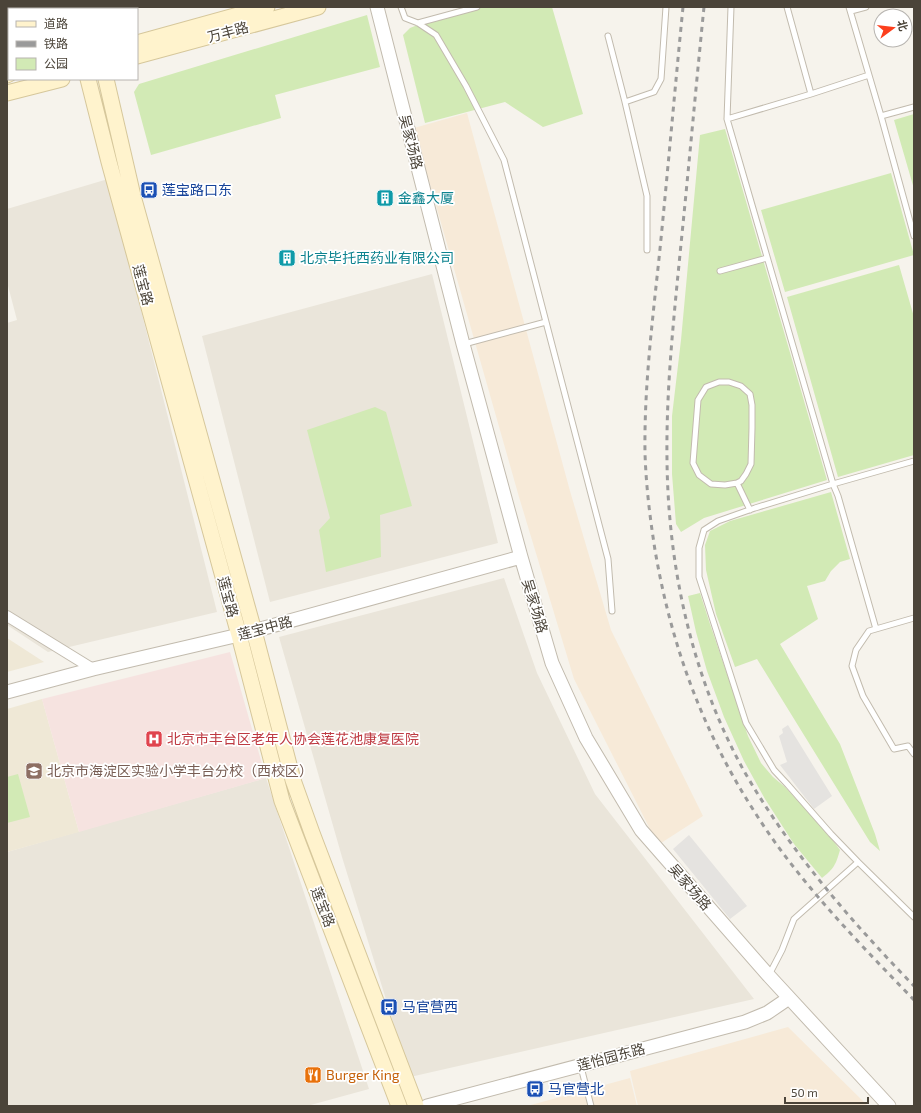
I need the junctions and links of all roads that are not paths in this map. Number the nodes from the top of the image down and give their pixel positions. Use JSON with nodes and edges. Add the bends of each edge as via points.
{"nodes":[{"id":1,"x":267,"y":7,"type":"edge"},
{"id":2,"x":318,"y":7,"type":"edge"},
{"id":3,"x":377,"y":7,"type":"edge"},
{"id":4,"x":401,"y":7,"type":"edge"},
{"id":5,"x":477,"y":7,"type":"edge"},
{"id":6,"x":666,"y":7,"type":"edge"},
{"id":7,"x":731,"y":7,"type":"edge"},
{"id":8,"x":788,"y":7,"type":"edge"},
{"id":9,"x":866,"y":7,"type":"edge"},
{"id":10,"x":850,"y":9,"type":"edge"},
{"id":11,"x":418,"y":22,"type":"junction"},
{"id":12,"x":608,"y":36,"type":"dead end"},
{"id":13,"x":138,"y":42,"type":"edge"},
{"id":14,"x":138,"y":56,"type":"edge"},
{"id":15,"x":869,"y":75,"type":"junction"},
{"id":16,"x":58,"y":80,"type":"edge"},
{"id":17,"x":88,"y":80,"type":"edge"},
{"id":18,"x":106,"y":80,"type":"edge"},
{"id":19,"x":7,"y":93,"type":"edge"},
{"id":20,"x":811,"y":94,"type":"junction"},
{"id":21,"x":625,"y":102,"type":"junction"},
{"id":22,"x":914,"y":107,"type":"edge"},
{"id":23,"x":881,"y":116,"type":"junction"},
{"id":24,"x":727,"y":119,"type":"junction"},
{"id":25,"x":914,"y":236,"type":"edge"},
{"id":26,"x":647,"y":250,"type":"dead end"},
{"id":27,"x":767,"y":258,"type":"junction"},
{"id":28,"x":720,"y":271,"type":"dead end"},
{"id":29,"x":546,"y":322,"type":"junction"},
{"id":30,"x":463,"y":344,"type":"junction"},
{"id":31,"x":914,"y":461,"type":"edge"},
{"id":32,"x":737,"y":483,"type":"junction"},
{"id":33,"x":833,"y":484,"type":"junction"},
{"id":34,"x":750,"y":510,"type":"junction"},
{"id":35,"x":521,"y":557,"type":"junction"},
{"id":36,"x":612,"y":610,"type":"dead end"},
{"id":37,"x":7,"y":616,"type":"edge"},
{"id":38,"x":914,"y":618,"type":"edge"},
{"id":39,"x":876,"y":629,"type":"junction"},
{"id":40,"x":254,"y":631,"type":"junction"},
{"id":41,"x":239,"y":635,"type":"junction"},
{"id":42,"x":93,"y":669,"type":"junction"},
{"id":43,"x":7,"y":692,"type":"edge"},
{"id":44,"x":914,"y":754,"type":"edge"},
{"id":45,"x":858,"y":862,"type":"junction"},
{"id":46,"x":914,"y":917,"type":"edge"},
{"id":47,"x":769,"y":976,"type":"junction"},
{"id":48,"x":789,"y":998,"type":"junction"},
{"id":49,"x":581,"y":1066,"type":"junction"},
{"id":50,"x":399,"y":1106,"type":"edge"},
{"id":51,"x":416,"y":1106,"type":"edge"},
{"id":52,"x":427,"y":1106,"type":"edge"},
{"id":53,"x":591,"y":1106,"type":"edge"},
{"id":54,"x":888,"y":1106,"type":"edge"}],
"edges":[{"from":1,"to":13,"type":"main road","name":"万丰路"},
{"from":2,"to":14,"type":"main road","name":"万丰路"},
{"from":3,"to":30,"type":"street","name":"吴家场路"},
{"from":4,"to":11,"type":"lane","via":[[405,18]]},
{"from":5,"to":11,"type":"lane"},
{"from":6,"to":21,"type":"lane","via":[[661,79],[654,92]]},
{"from":7,"to":24,"type":"lane"},
{"from":8,"to":20,"type":"lane"},
{"from":9,"to":10,"type":"lane"},
{"from":10,"to":15,"type":"lane"},
{"from":11,"to":29,"type":"lane","via":[[436,35],[504,160]]},
{"from":12,"to":21,"type":"lane"},
{"from":15,"to":20,"type":"lane"},
{"from":15,"to":23,"type":"lane"},
{"from":16,"to":19,"type":"main road"},
{"from":17,"to":41,"type":"main road","name":"莲宝路"},
{"from":18,"to":40,"type":"main road","name":"莲宝路","via":[[134,196]]},
{"from":20,"to":24,"type":"lane"},
{"from":21,"to":26,"type":"lane","via":[[648,196]]},
{"from":22,"to":23,"type":"lane"},
{"from":23,"to":25,"type":"lane"},
{"from":24,"to":27,"type":"lane"},
{"from":27,"to":28,"type":"lane"},
{"from":27,"to":33,"type":"lane"},
{"from":29,"to":30,"type":"lane"},
{"from":29,"to":36,"type":"lane","via":[[608,559]]},
{"from":30,"to":35,"type":"street","name":"吴家场路"},
{"from":31,"to":33,"type":"lane"},
{"from":32,"to":32,"type":"lane","via":[[725,486],[711,484],[699,475],[693,463],[698,400],[706,387],[719,382],[741,386],[750,394],[752,405],[751,464],[741,481]]},
{"from":32,"to":34,"type":"lane"},
{"from":33,"to":34,"type":"lane"},
{"from":33,"to":39,"type":"lane"},
{"from":34,"to":45,"type":"lane","via":[[718,521],[704,530],[699,548],[699,577],[746,723],[774,770]]},
{"from":35,"to":40,"type":"street","name":"莲宝中路"},
{"from":35,"to":47,"type":"street","name":"吴家场路","via":[[552,663],[586,738],[641,830]]},
{"from":37,"to":42,"type":"street"},
{"from":38,"to":39,"type":"lane"},
{"from":39,"to":44,"type":"lane","via":[[869,631],[856,650],[852,666],[863,696],[894,749],[908,746]]},
{"from":40,"to":41,"type":"street","name":"莲宝中路"},
{"from":40,"to":51,"type":"main road","name":"莲宝路","via":[[293,780]]},
{"from":41,"to":42,"type":"street","name":"莲宝中路"},
{"from":41,"to":50,"type":"main road","name":"莲宝路","via":[[282,801]]},
{"from":42,"to":43,"type":"street","name":"莲宝中路"},
{"from":45,"to":46,"type":"lane"},
{"from":45,"to":47,"type":"lane","via":[[794,919]]},
{"from":47,"to":48,"type":"street","name":"吴家场路"},
{"from":48,"to":49,"type":"street","name":"莲怡园东路","via":[[767,1013],[744,1022]]},
{"from":48,"to":54,"type":"street","name":"吴家场路"},
{"from":49,"to":52,"type":"street","name":"莲怡园东路"},
{"from":49,"to":53,"type":"lane"}]}
